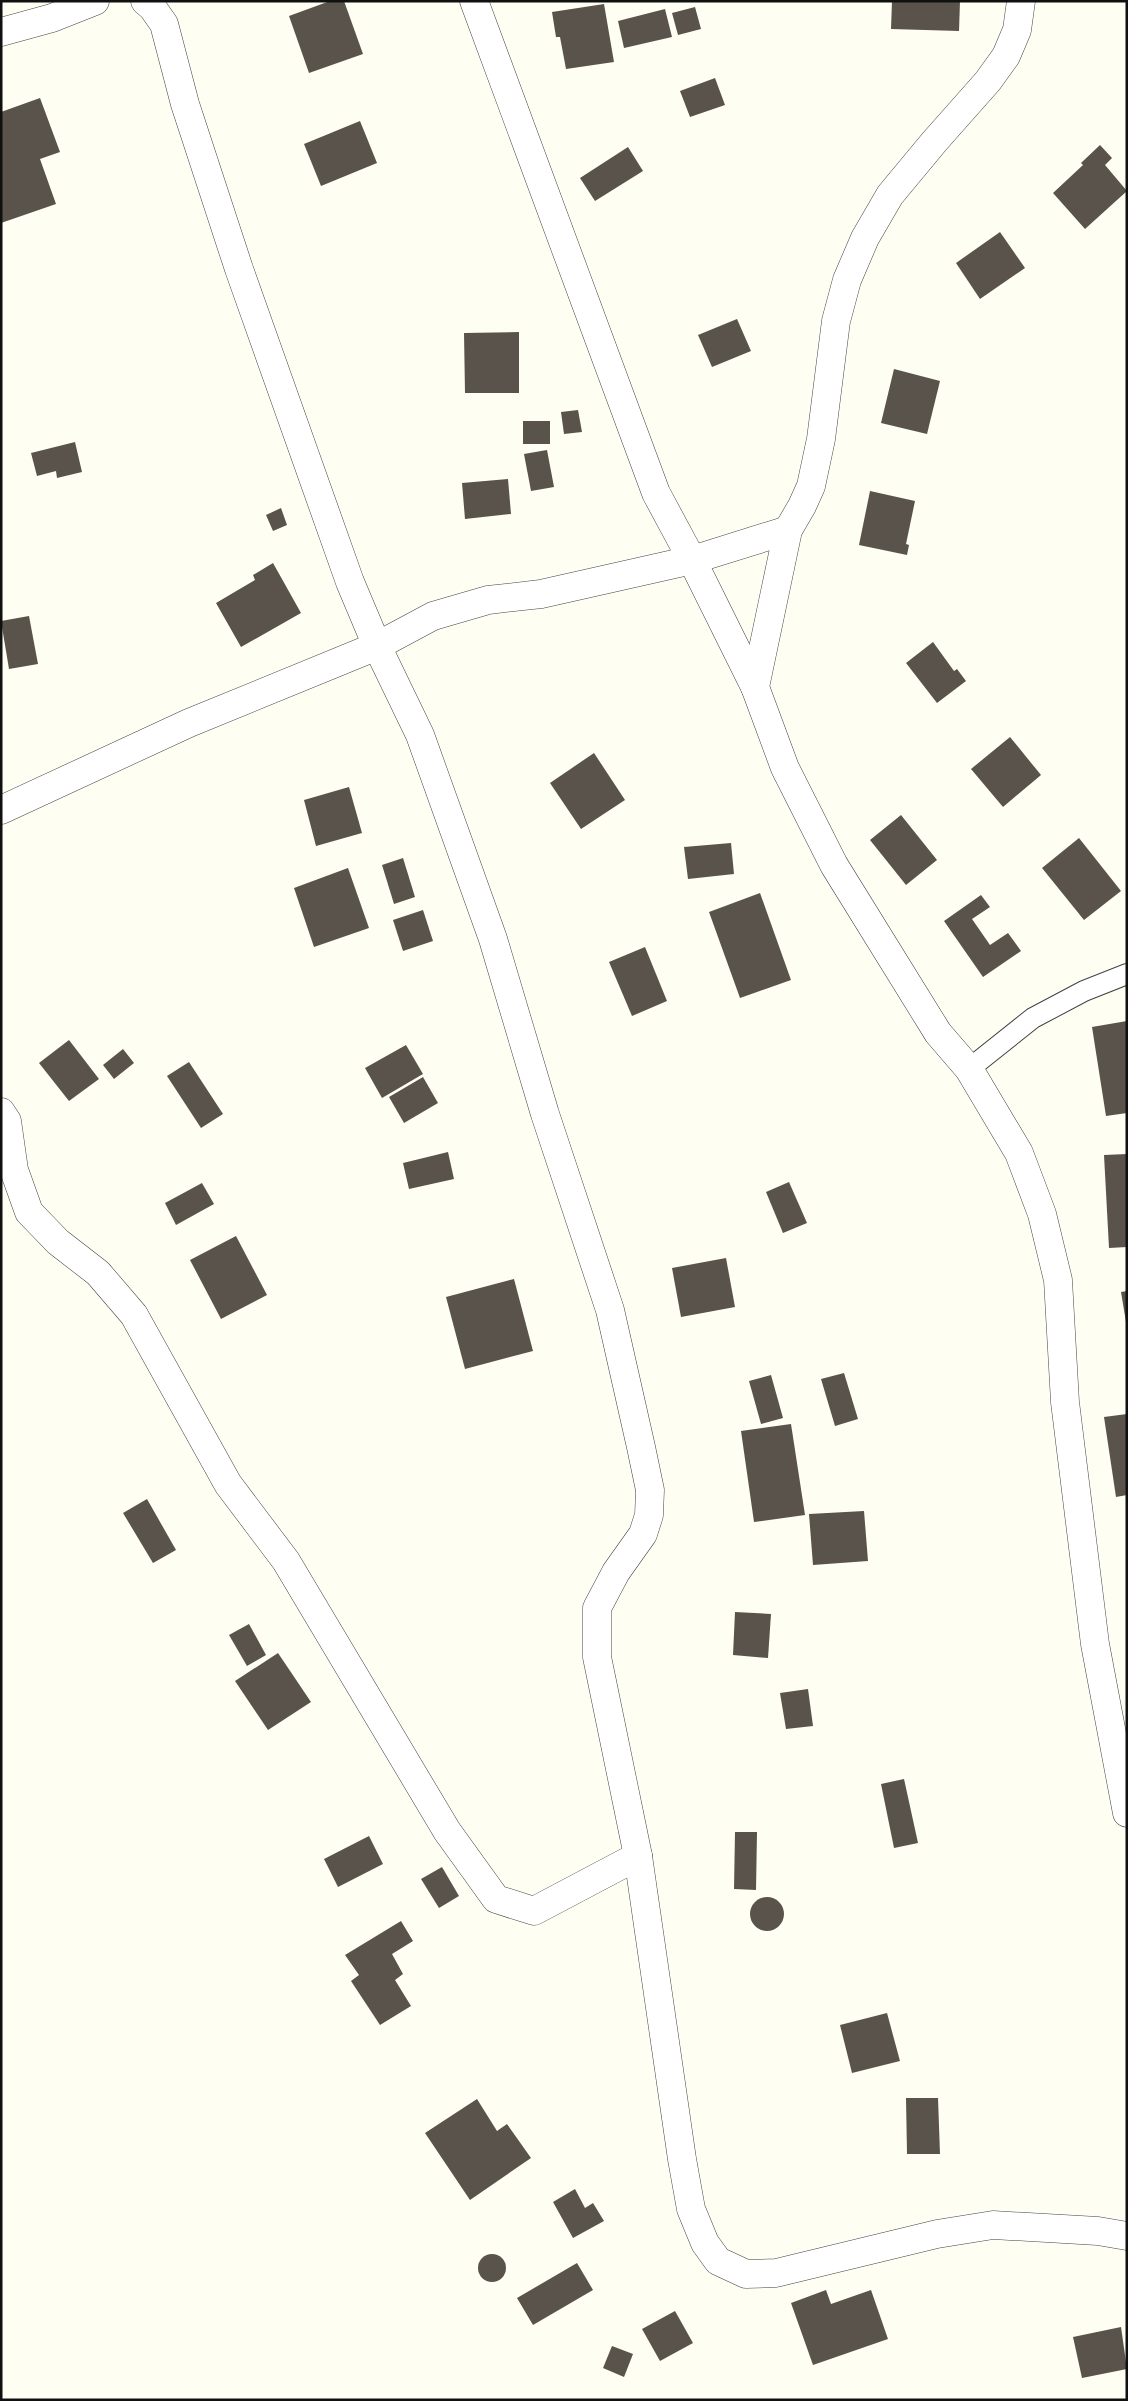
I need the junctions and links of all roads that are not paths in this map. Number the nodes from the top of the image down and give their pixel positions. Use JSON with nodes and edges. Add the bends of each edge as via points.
{"nodes":[{"id":1,"x":95,"y":1,"type":"edge"},
{"id":2,"x":145,"y":1,"type":"edge"},
{"id":3,"x":474,"y":1,"type":"edge"},
{"id":4,"x":1021,"y":1,"type":"edge"},
{"id":5,"x":1,"y":32,"type":"edge"},
{"id":6,"x":788,"y":530,"type":"junction"},
{"id":7,"x":692,"y":560,"type":"junction"},
{"id":8,"x":378,"y":646,"type":"junction"},
{"id":9,"x":755,"y":687,"type":"junction"},
{"id":10,"x":1,"y":810,"type":"edge"},
{"id":11,"x":1127,"y":974,"type":"edge"},
{"id":12,"x":969,"y":1068,"type":"junction"},
{"id":13,"x":1,"y":1112,"type":"edge"},
{"id":14,"x":1127,"y":1813,"type":"edge"},
{"id":15,"x":638,"y":1856,"type":"junction"},
{"id":16,"x":1127,"y":2236,"type":"edge"}],
"edges":[{"from":1,"to":5,"type":"street","via":[[52,18]]},
{"from":2,"to":8,"type":"street","via":[[164,24],[185,104],[239,269],[350,582]]},
{"from":3,"to":7,"type":"street","via":[[656,492]]},
{"from":4,"to":6,"type":"street","via":[[1017,30],[1006,56],[890,196],[861,247],[847,280],[836,321],[821,439],[810,486]]},
{"from":6,"to":7,"type":"street"},
{"from":6,"to":9,"type":"street"},
{"from":7,"to":8,"type":"street","via":[[541,594],[488,600],[433,616]]},
{"from":7,"to":9,"type":"street"},
{"from":8,"to":10,"type":"street","via":[[189,723]]},
{"from":8,"to":15,"type":"street","via":[[420,735],[493,939],[545,1114],[610,1310],[642,1447],[650,1490],[649,1515],[643,1534],[616,1572],[597,1608],[597,1657]]},
{"from":9,"to":12,"type":"street","via":[[785,768],[834,865],[938,1033]]},
{"from":11,"to":12,"type":"lane","via":[[1084,991],[1033,1018]]},
{"from":12,"to":14,"type":"street","via":[[1019,1153],[1042,1214],[1058,1280],[1065,1402],[1095,1644]]},
{"from":13,"to":15,"type":"street","via":[[7,1121],[14,1170],[30,1212],[58,1242],[98,1273],[134,1315],[228,1484],[286,1561],[447,1831],[496,1899],[534,1911]]},
{"from":15,"to":16,"type":"street","via":[[691,2209],[705,2243],[718,2261],[746,2274],[776,2273],[937,2234],[993,2225],[1088,2230]]}]}
